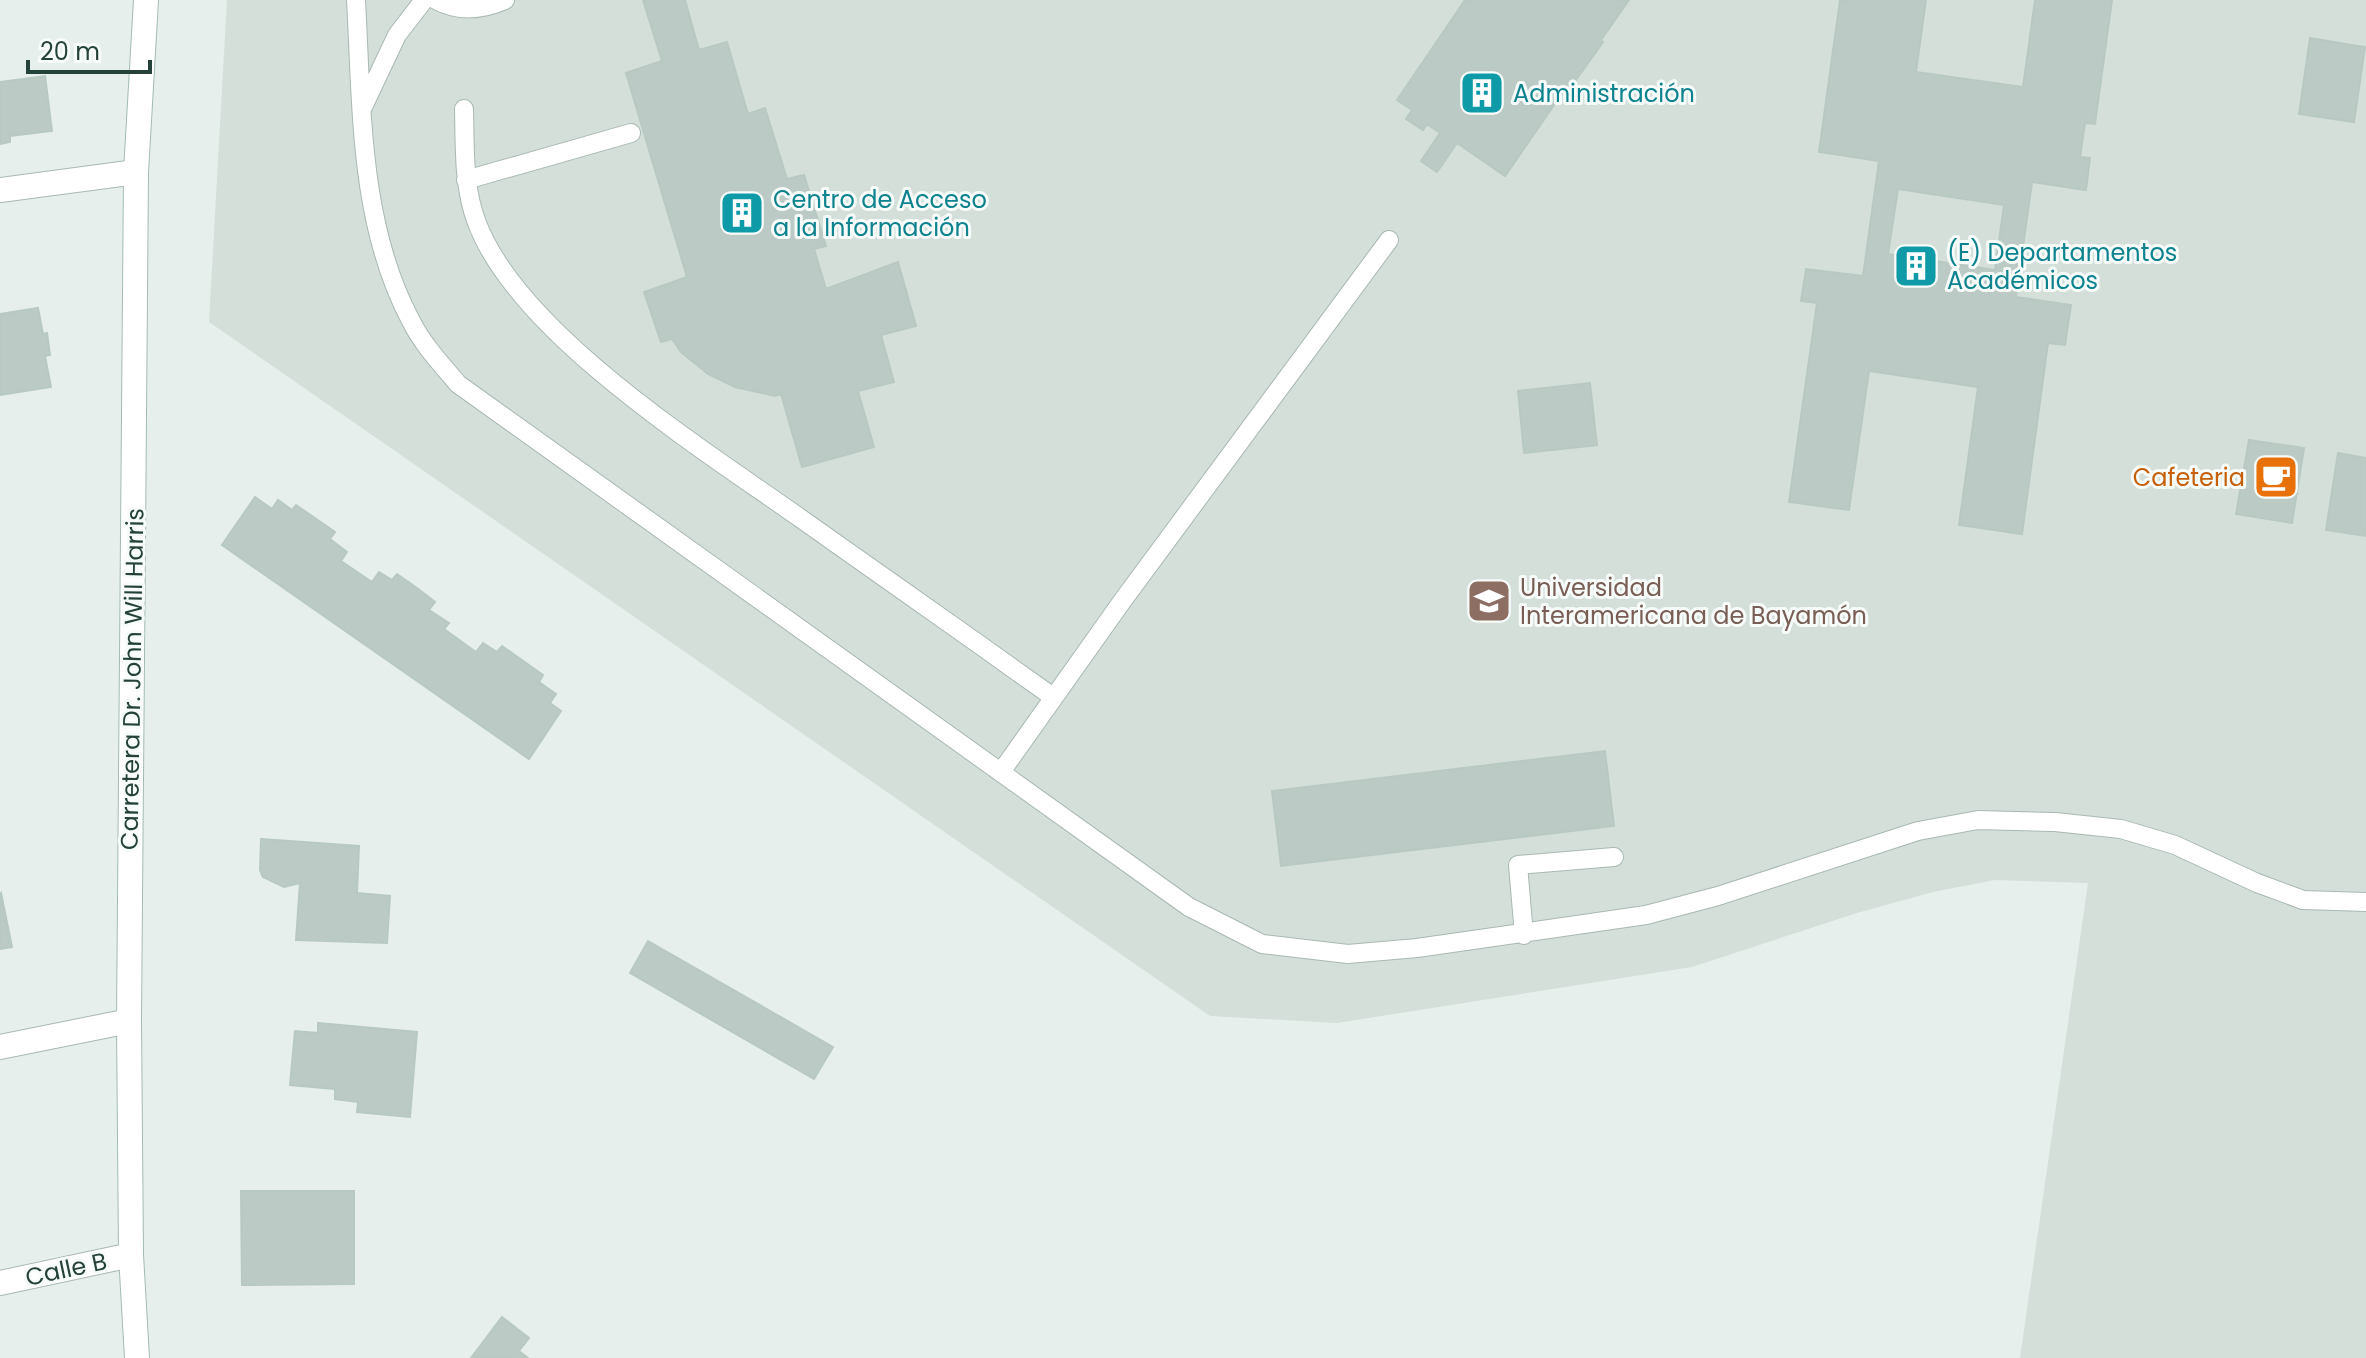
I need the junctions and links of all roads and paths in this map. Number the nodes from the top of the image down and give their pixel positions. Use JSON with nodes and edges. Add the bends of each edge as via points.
{"nodes":[{"id":1,"x":146,"y":0,"type":"edge"},
{"id":2,"x":356,"y":0,"type":"edge"},
{"id":3,"x":424,"y":0,"type":"edge"},
{"id":4,"x":436,"y":0,"type":"edge"},
{"id":5,"x":505,"y":0,"type":"edge"},
{"id":6,"x":464,"y":109,"type":"dead end"},
{"id":7,"x":362,"y":110,"type":"junction"},
{"id":8,"x":631,"y":133,"type":"dead end"},
{"id":9,"x":136,"y":172,"type":"junction"},
{"id":10,"x":466,"y":180,"type":"junction"},
{"id":11,"x":0,"y":190,"type":"edge"},
{"id":12,"x":1389,"y":240,"type":"dead end"},
{"id":13,"x":1053,"y":697,"type":"junction"},
{"id":14,"x":1001,"y":772,"type":"junction"},
{"id":15,"x":1614,"y":857,"type":"dead end"},
{"id":16,"x":2366,"y":902,"type":"edge"},
{"id":17,"x":1524,"y":935,"type":"junction"},
{"id":18,"x":129,"y":1021,"type":"junction"},
{"id":19,"x":0,"y":1047,"type":"edge"},
{"id":20,"x":131,"y":1255,"type":"junction"},
{"id":21,"x":0,"y":1283,"type":"edge"},
{"id":22,"x":137,"y":1358,"type":"edge"}],
"edges":[{"from":1,"to":9,"type":"street","name":"Carretera Dr. John Will Harris"},
{"from":2,"to":7,"type":"lane"},
{"from":3,"to":7,"type":"lane","via":[[397,35]]},
{"from":4,"to":5,"type":"lane","via":[[463,9]]},
{"from":6,"to":10,"type":"lane"},
{"from":7,"to":14,"type":"lane","via":[[375,225],[388,268],[411,322],[458,384]]},
{"from":8,"to":10,"type":"lane"},
{"from":9,"to":11,"type":"street"},
{"from":9,"to":18,"type":"street","name":"Carretera Dr. John Will Harris"},
{"from":10,"to":13,"type":"lane","via":[[477,223],[496,260],[560,335],[599,370],[674,429]]},
{"from":12,"to":13,"type":"lane"},
{"from":13,"to":14,"type":"lane"},
{"from":14,"to":17,"type":"lane","via":[[1189,907],[1262,944],[1348,954]]},
{"from":15,"to":17,"type":"lane","via":[[1518,865]]},
{"from":16,"to":17,"type":"lane","via":[[2303,900],[2175,845],[2121,829],[1978,820],[1918,831],[1646,915]]},
{"from":18,"to":19,"type":"street"},
{"from":18,"to":20,"type":"street","name":"Carretera Dr. John Will Harris"},
{"from":20,"to":21,"type":"street","name":"Calle B"},
{"from":20,"to":22,"type":"street","name":"Carretera Dr. John Will Harris"}]}
